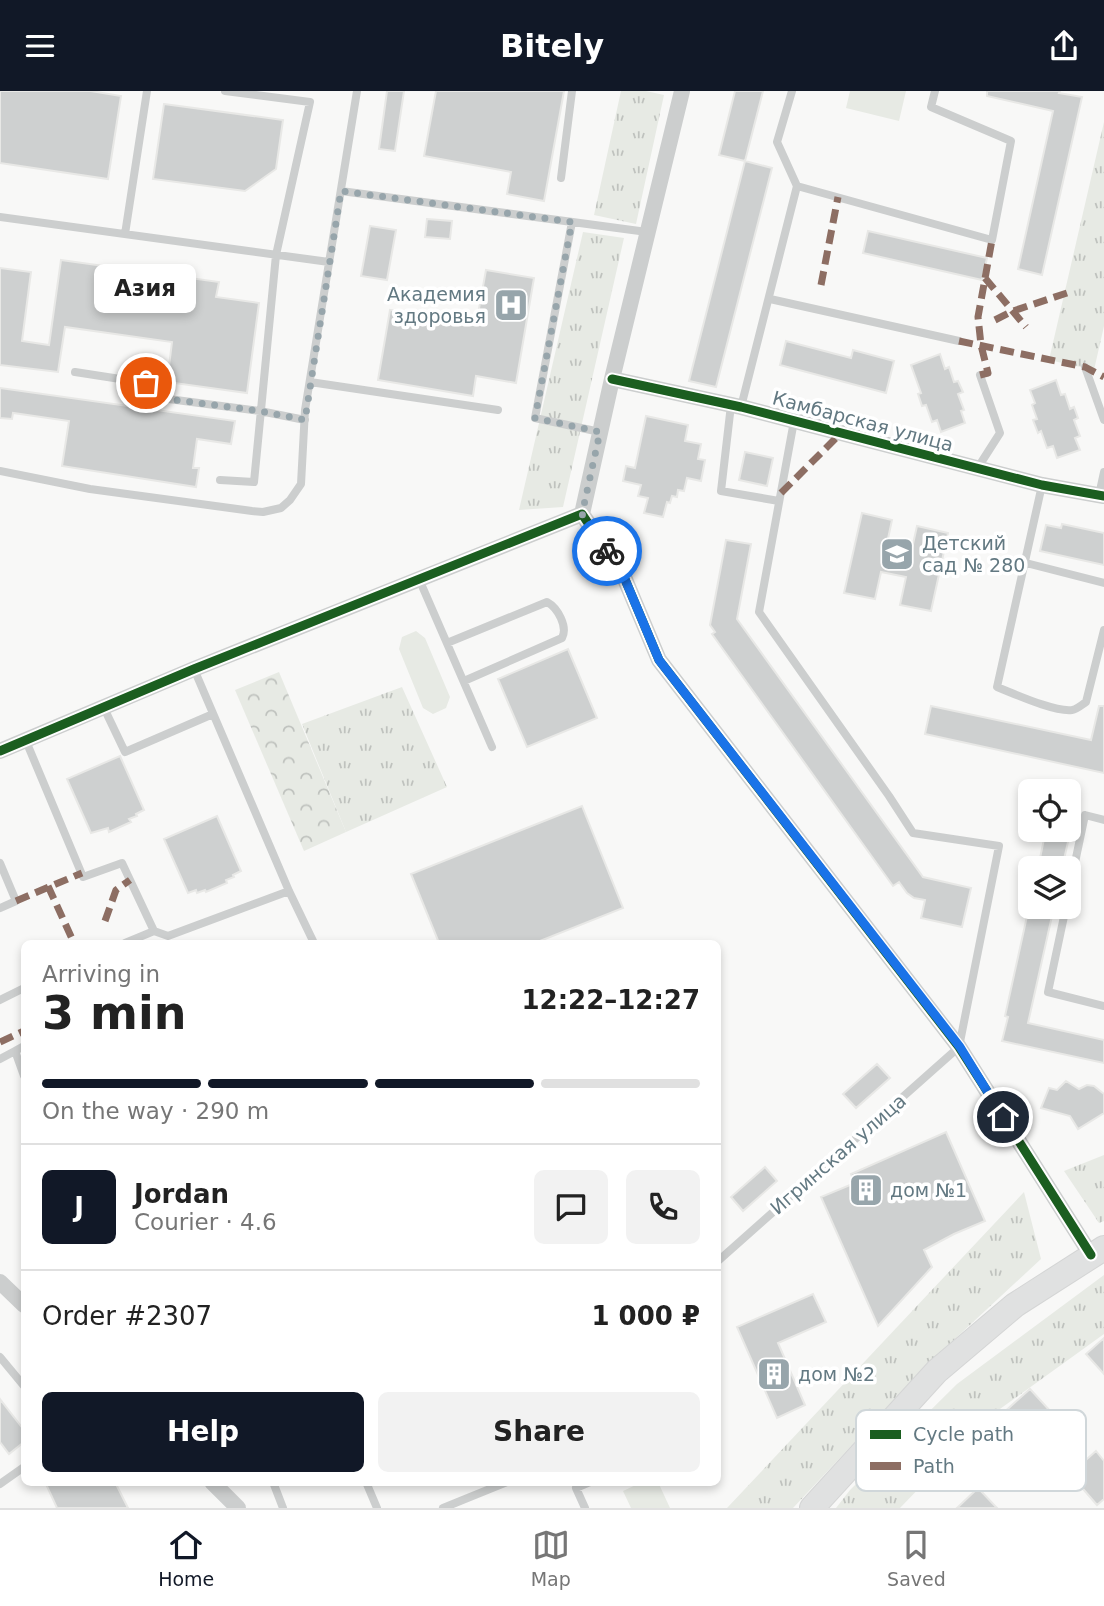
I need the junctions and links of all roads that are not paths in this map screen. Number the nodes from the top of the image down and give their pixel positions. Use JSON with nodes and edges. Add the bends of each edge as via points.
{"nodes":[{"id":1,"x":147,"y":91,"type":"edge"},
{"id":2,"x":225,"y":91,"type":"edge"},
{"id":3,"x":357,"y":91,"type":"edge"},
{"id":4,"x":572,"y":91,"type":"edge"},
{"id":5,"x":682,"y":91,"type":"edge"},
{"id":6,"x":792,"y":91,"type":"edge"},
{"id":7,"x":935,"y":91,"type":"edge"},
{"id":8,"x":561,"y":178,"type":"dead end"},
{"id":9,"x":797,"y":185,"type":"junction"},
{"id":10,"x":341,"y":191,"type":"junction"},
{"id":11,"x":0,"y":217,"type":"edge"},
{"id":12,"x":572,"y":222,"type":"junction"},
{"id":13,"x":648,"y":232,"type":"junction"},
{"id":14,"x":125,"y":234,"type":"junction"},
{"id":15,"x":275,"y":255,"type":"junction"},
{"id":16,"x":329,"y":262,"type":"junction"},
{"id":17,"x":770,"y":299,"type":"junction"},
{"id":18,"x":959,"y":341,"type":"dead end"},
{"id":19,"x":1085,"y":367,"type":"dead end"},
{"id":20,"x":75,"y":372,"type":"dead end"},
{"id":21,"x":980,"y":375,"type":"dead end"},
{"id":22,"x":612,"y":379,"type":"junction"},
{"id":23,"x":310,"y":382,"type":"junction"},
{"id":24,"x":736,"y":406,"type":"junction"},
{"id":25,"x":498,"y":410,"type":"dead end"},
{"id":26,"x":260,"y":411,"type":"junction"},
{"id":27,"x":305,"y":420,"type":"junction"},
{"id":28,"x":1104,"y":420,"type":"edge"},
{"id":29,"x":793,"y":421,"type":"junction"},
{"id":30,"x":600,"y":432,"type":"junction"},
{"id":31,"x":977,"y":469,"type":"junction"},
{"id":32,"x":0,"y":471,"type":"edge"},
{"id":33,"x":1104,"y":472,"type":"edge"},
{"id":34,"x":220,"y":480,"type":"dead end"},
{"id":35,"x":1042,"y":485,"type":"junction"},
{"id":36,"x":1101,"y":496,"type":"edge"},
{"id":37,"x":779,"y":501,"type":"junction"},
{"id":38,"x":582,"y":514,"type":"junction"},
{"id":39,"x":1026,"y":563,"type":"junction"},
{"id":40,"x":419,"y":579,"type":"junction"},
{"id":41,"x":1104,"y":583,"type":"edge"},
{"id":42,"x":1104,"y":630,"type":"edge"},
{"id":43,"x":447,"y":643,"type":"junction"},
{"id":44,"x":194,"y":669,"type":"junction"},
{"id":45,"x":464,"y":681,"type":"junction"},
{"id":46,"x":104,"y":708,"type":"junction"},
{"id":47,"x":213,"y":713,"type":"junction"},
{"id":48,"x":26,"y":741,"type":"junction"},
{"id":49,"x":492,"y":747,"type":"dead end"},
{"id":50,"x":0,"y":751,"type":"edge"},
{"id":51,"x":1104,"y":820,"type":"edge"},
{"id":52,"x":1076,"y":856,"type":"edge"},
{"id":53,"x":0,"y":863,"type":"edge"},
{"id":54,"x":289,"y":891,"type":"junction"},
{"id":55,"x":0,"y":908,"type":"edge"},
{"id":56,"x":1063,"y":919,"type":"edge"},
{"id":57,"x":154,"y":931,"type":"junction"},
{"id":58,"x":132,"y":940,"type":"edge"},
{"id":59,"x":313,"y":940,"type":"edge"},
{"id":60,"x":21,"y":990,"type":"edge"},
{"id":61,"x":0,"y":1000,"type":"edge"},
{"id":62,"x":1104,"y":1006,"type":"edge"},
{"id":63,"x":960,"y":1047,"type":"junction"},
{"id":64,"x":21,"y":1048,"type":"edge"},
{"id":65,"x":15,"y":1051,"type":"junction"},
{"id":66,"x":0,"y":1059,"type":"edge"},
{"id":67,"x":21,"y":1068,"type":"edge"},
{"id":68,"x":1098,"y":1251,"type":"edge"},
{"id":69,"x":721,"y":1258,"type":"edge"},
{"id":70,"x":0,"y":1282,"type":"edge"},
{"id":71,"x":21,"y":1302,"type":"edge"},
{"id":72,"x":0,"y":1357,"type":"edge"},
{"id":73,"x":21,"y":1382,"type":"edge"},
{"id":74,"x":901,"y":1410,"type":"edge"},
{"id":75,"x":856,"y":1460,"type":"edge"},
{"id":76,"x":21,"y":1469,"type":"edge"},
{"id":77,"x":0,"y":1485,"type":"edge"},
{"id":78,"x":216,"y":1486,"type":"edge"},
{"id":79,"x":275,"y":1486,"type":"edge"},
{"id":80,"x":368,"y":1486,"type":"edge"},
{"id":81,"x":479,"y":1486,"type":"edge"},
{"id":82,"x":497,"y":1486,"type":"edge"},
{"id":83,"x":581,"y":1486,"type":"edge"},
{"id":84,"x":481,"y":1492,"type":"junction"},
{"id":85,"x":464,"y":1504,"type":"edge"},
{"id":86,"x":238,"y":1508,"type":"edge"},
{"id":87,"x":283,"y":1508,"type":"edge"},
{"id":88,"x":377,"y":1508,"type":"edge"},
{"id":89,"x":443,"y":1508,"type":"edge"},
{"id":90,"x":585,"y":1508,"type":"edge"},
{"id":91,"x":812,"y":1508,"type":"edge"}],
"edges":[{"from":1,"to":14,"type":"lane"},
{"from":2,"to":15,"type":"lane","via":[[310,102]]},
{"from":3,"to":10,"type":"lane"},
{"from":4,"to":8,"type":"lane"},
{"from":5,"to":13,"type":"street"},
{"from":6,"to":9,"type":"lane","via":[[777,142]]},
{"from":7,"to":9,"type":"lane","via":[[931,107],[1011,142],[992,240]]},
{"from":9,"to":17,"type":"lane"},
{"from":10,"to":12,"type":"lane"},
{"from":10,"to":16,"type":"lane"},
{"from":11,"to":14,"type":"lane"},
{"from":12,"to":13,"type":"lane"},
{"from":12,"to":30,"type":"lane","via":[[535,418]]},
{"from":13,"to":22,"type":"street"},
{"from":14,"to":15,"type":"lane"},
{"from":15,"to":16,"type":"lane"},
{"from":15,"to":26,"type":"lane"},
{"from":16,"to":23,"type":"lane"},
{"from":17,"to":18,"type":"lane"},
{"from":17,"to":24,"type":"lane"},
{"from":19,"to":28,"type":"lane"},
{"from":20,"to":26,"type":"lane","via":[[146,383],[160,398]]},
{"from":21,"to":31,"type":"lane","via":[[1000,433]]},
{"from":22,"to":24,"type":"street","name":"Камбарская улица"},
{"from":22,"to":30,"type":"street"},
{"from":23,"to":25,"type":"lane"},
{"from":23,"to":27,"type":"lane"},
{"from":24,"to":29,"type":"street","name":"Камбарская улица"},
{"from":24,"to":37,"type":"lane","via":[[720,491]]},
{"from":26,"to":27,"type":"lane"},
{"from":26,"to":34,"type":"lane","via":[[254,482]]},
{"from":27,"to":32,"type":"lane","via":[[301,484],[286,505],[263,512],[90,489]]},
{"from":29,"to":31,"type":"street","name":"Камбарская улица"},
{"from":29,"to":37,"type":"lane"},
{"from":30,"to":38,"type":"street"},
{"from":31,"to":35,"type":"street","name":"Камбарская улица"},
{"from":33,"to":36,"type":"lane"},
{"from":35,"to":36,"type":"street","name":"Камбарская улица"},
{"from":35,"to":39,"type":"lane"},
{"from":37,"to":63,"type":"lane","via":[[760,612],[913,833],[999,846]]},
{"from":38,"to":40,"type":"street"},
{"from":38,"to":63,"type":"street","via":[[624,577],[659,660]]},
{"from":39,"to":41,"type":"lane"},
{"from":39,"to":42,"type":"lane","via":[[998,687],[1057,709],[1077,709],[1086,702]]},
{"from":40,"to":43,"type":"lane"},
{"from":40,"to":44,"type":"street"},
{"from":43,"to":45,"type":"lane"},
{"from":43,"to":45,"type":"lane","via":[[547,602],[563,623],[562,638]]},
{"from":44,"to":46,"type":"street"},
{"from":44,"to":47,"type":"lane"},
{"from":45,"to":49,"type":"lane"},
{"from":46,"to":47,"type":"lane","via":[[125,752]]},
{"from":46,"to":48,"type":"street"},
{"from":47,"to":54,"type":"lane"},
{"from":48,"to":50,"type":"street"},
{"from":48,"to":57,"type":"lane","via":[[83,877],[122,863]]},
{"from":51,"to":52,"type":"lane","via":[[1085,815]]},
{"from":53,"to":55,"type":"lane","via":[[16,901]]},
{"from":54,"to":57,"type":"lane","via":[[168,936]]},
{"from":54,"to":59,"type":"lane"},
{"from":56,"to":62,"type":"lane","via":[[1048,992]]},
{"from":57,"to":58,"type":"lane"},
{"from":60,"to":61,"type":"lane"},
{"from":63,"to":68,"type":"street"},
{"from":63,"to":69,"type":"lane","name":"Игринская улица"},
{"from":64,"to":65,"type":"lane"},
{"from":65,"to":66,"type":"lane"},
{"from":65,"to":67,"type":"lane"},
{"from":68,"to":74,"type":"main road","via":[[1015,1305],[937,1371]]},
{"from":70,"to":71,"type":"street"},
{"from":72,"to":73,"type":"lane"},
{"from":75,"to":91,"type":"main road"},
{"from":76,"to":77,"type":"lane"},
{"from":78,"to":86,"type":"street"},
{"from":79,"to":87,"type":"lane"},
{"from":80,"to":88,"type":"lane"},
{"from":81,"to":84,"type":"lane"},
{"from":82,"to":84,"type":"lane"},
{"from":83,"to":90,"type":"lane","via":[[576,1488]]},
{"from":84,"to":85,"type":"lane"},
{"from":85,"to":89,"type":"lane"}]}
